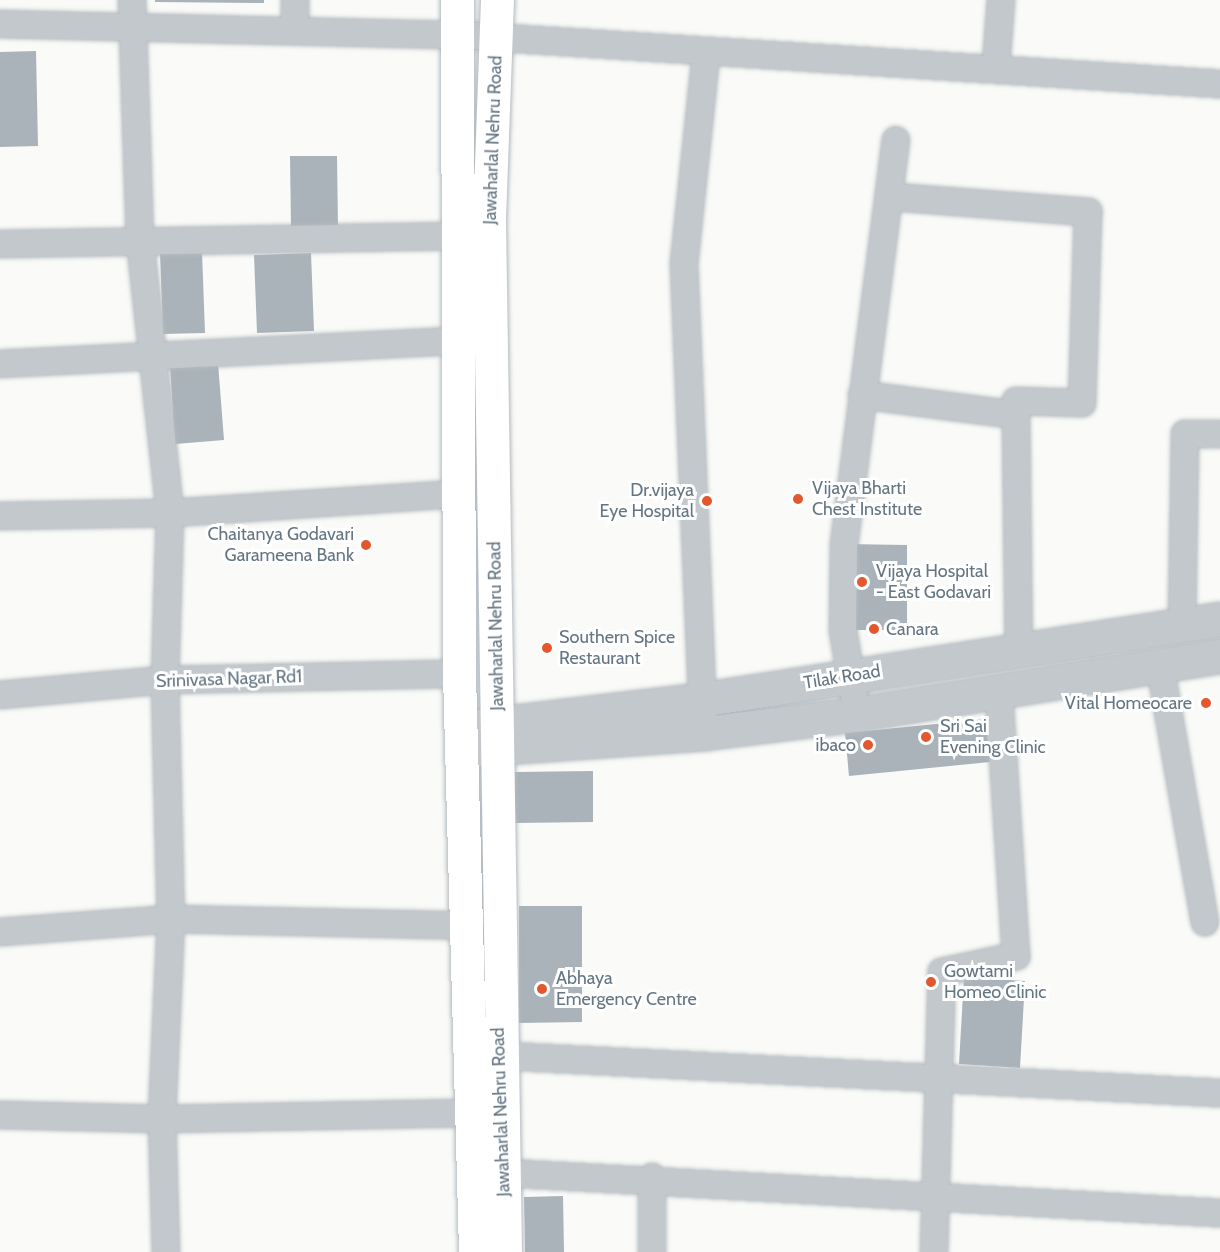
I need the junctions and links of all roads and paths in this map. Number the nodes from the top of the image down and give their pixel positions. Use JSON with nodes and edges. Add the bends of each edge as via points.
{"nodes":[{"id":1,"x":296,"y":0,"type":"edge"},
{"id":2,"x":458,"y":0,"type":"edge"},
{"id":3,"x":497,"y":0,"type":"edge"},
{"id":4,"x":1001,"y":0,"type":"edge"},
{"id":5,"x":132,"y":12,"type":"edge"},
{"id":6,"x":0,"y":24,"type":"edge"},
{"id":7,"x":295,"y":29,"type":"junction"},
{"id":8,"x":457,"y":35,"type":"junction"},
{"id":9,"x":497,"y":39,"type":"junction"},
{"id":10,"x":706,"y":53,"type":"junction"},
{"id":11,"x":996,"y":66,"type":"junction"},
{"id":12,"x":1220,"y":84,"type":"edge"},
{"id":13,"x":896,"y":140,"type":"dead end"},
{"id":14,"x":893,"y":197,"type":"junction"},
{"id":15,"x":459,"y":236,"type":"junction"},
{"id":16,"x":140,"y":240,"type":"junction"},
{"id":17,"x":0,"y":244,"type":"edge"},
{"id":18,"x":458,"y":341,"type":"junction"},
{"id":19,"x":151,"y":356,"type":"junction"},
{"id":20,"x":0,"y":364,"type":"edge"},
{"id":21,"x":862,"y":395,"type":"junction"},
{"id":22,"x":1016,"y":415,"type":"junction"},
{"id":23,"x":1220,"y":434,"type":"edge"},
{"id":24,"x":458,"y":494,"type":"junction"},
{"id":25,"x":170,"y":513,"type":"junction"},
{"id":26,"x":0,"y":516,"type":"edge"},
{"id":27,"x":1220,"y":619,"type":"edge"},
{"id":28,"x":1182,"y":625,"type":"junction"},
{"id":29,"x":1018,"y":647,"type":"junction"},
{"id":30,"x":1220,"y":656,"type":"edge"},
{"id":31,"x":1160,"y":665,"type":"junction"},
{"id":32,"x":459,"y":674,"type":"junction"},
{"id":33,"x":848,"y":676,"type":"junction"},
{"id":34,"x":165,"y":680,"type":"junction"},
{"id":35,"x":0,"y":694,"type":"edge"},
{"id":36,"x":999,"y":694,"type":"junction"},
{"id":37,"x":699,"y":700,"type":"junction"},
{"id":38,"x":857,"y":714,"type":"junction"},
{"id":39,"x":705,"y":732,"type":"junction"},
{"id":40,"x":498,"y":738,"type":"junction"},
{"id":41,"x":463,"y":739,"type":"junction"},
{"id":42,"x":171,"y":919,"type":"junction"},
{"id":43,"x":1205,"y":922,"type":"dead end"},
{"id":44,"x":469,"y":926,"type":"junction"},
{"id":45,"x":0,"y":933,"type":"edge"},
{"id":46,"x":484,"y":1055,"type":"junction"},
{"id":47,"x":939,"y":1079,"type":"junction"},
{"id":48,"x":1220,"y":1093,"type":"edge"},
{"id":49,"x":470,"y":1113,"type":"junction"},
{"id":50,"x":0,"y":1115,"type":"edge"},
{"id":51,"x":162,"y":1119,"type":"junction"},
{"id":52,"x":488,"y":1172,"type":"junction"},
{"id":53,"x":652,"y":1177,"type":"junction"},
{"id":54,"x":934,"y":1197,"type":"junction"},
{"id":55,"x":1220,"y":1213,"type":"edge"},
{"id":56,"x":166,"y":1252,"type":"edge"},
{"id":57,"x":475,"y":1252,"type":"edge"},
{"id":58,"x":505,"y":1252,"type":"edge"},
{"id":59,"x":652,"y":1252,"type":"edge"},
{"id":60,"x":934,"y":1252,"type":"edge"}],
"edges":[{"from":1,"to":7,"type":"street"},
{"from":2,"to":8,"type":"main road","name":"Jawaharlal Nehru Road"},
{"from":3,"to":9,"type":"main road","name":"Jawaharlal Nehru Road"},
{"from":4,"to":11,"type":"street"},
{"from":5,"to":6,"type":"street"},
{"from":5,"to":7,"type":"street"},
{"from":5,"to":16,"type":"street"},
{"from":7,"to":8,"type":"street"},
{"from":8,"to":9,"type":"street"},
{"from":8,"to":15,"type":"main road","name":"Jawaharlal Nehru Road"},
{"from":9,"to":10,"type":"street"},
{"from":9,"to":40,"type":"main road","name":"Jawaharlal Nehru Road","via":[[489,221]]},
{"from":10,"to":11,"type":"street"},
{"from":10,"to":37,"type":"street","via":[[684,264]]},
{"from":11,"to":12,"type":"street"},
{"from":13,"to":14,"type":"street"},
{"from":14,"to":21,"type":"street"},
{"from":14,"to":22,"type":"street","via":[[1088,212],[1082,403],[1016,401]]},
{"from":15,"to":16,"type":"street"},
{"from":15,"to":18,"type":"main road","name":"Jawaharlal Nehru Road"},
{"from":16,"to":17,"type":"street"},
{"from":16,"to":19,"type":"street"},
{"from":18,"to":19,"type":"street"},
{"from":18,"to":24,"type":"main road","name":"Jawaharlal Nehru Road"},
{"from":19,"to":20,"type":"street"},
{"from":19,"to":25,"type":"street"},
{"from":21,"to":22,"type":"street"},
{"from":21,"to":33,"type":"street","via":[[844,544]]},
{"from":22,"to":29,"type":"street"},
{"from":23,"to":28,"type":"street","via":[[1185,434]]},
{"from":24,"to":25,"type":"street"},
{"from":24,"to":32,"type":"main road","name":"Jawaharlal Nehru Road"},
{"from":25,"to":26,"type":"street"},
{"from":25,"to":34,"type":"street"},
{"from":27,"to":28,"type":"street","name":"Tilak Road"},
{"from":28,"to":29,"type":"street","name":"Tilak Road"},
{"from":29,"to":33,"type":"street","name":"Tilak Road"},
{"from":30,"to":31,"type":"street","name":"Tilak Road"},
{"from":31,"to":36,"type":"street","name":"Tilak Road"},
{"from":31,"to":43,"type":"street"},
{"from":32,"to":34,"type":"street","name":"Srinivasa Nagar Rd1"},
{"from":32,"to":41,"type":"main road","name":"Jawaharlal Nehru Road"},
{"from":33,"to":37,"type":"street","name":"Tilak Road"},
{"from":33,"to":38,"type":"street"},
{"from":34,"to":35,"type":"street","name":"Srinivasa Nagar Rd1"},
{"from":34,"to":42,"type":"street"},
{"from":36,"to":38,"type":"street","name":"Tilak Road"},
{"from":36,"to":47,"type":"street","via":[[1016,956],[942,972]]},
{"from":37,"to":39,"type":"street"},
{"from":37,"to":40,"type":"street","name":"Tilak Road"},
{"from":38,"to":39,"type":"street","name":"Tilak Road"},
{"from":39,"to":40,"type":"street","name":"Tilak Road"},
{"from":40,"to":41,"type":"street"},
{"from":40,"to":46,"type":"main road","name":"Jawaharlal Nehru Road"},
{"from":41,"to":44,"type":"main road","name":"Jawaharlal Nehru Road"},
{"from":42,"to":44,"type":"street"},
{"from":42,"to":45,"type":"street"},
{"from":42,"to":51,"type":"street"},
{"from":44,"to":46,"type":"main road","name":"Jawaharlal Nehru Road"},
{"from":46,"to":47,"type":"street"},
{"from":46,"to":49,"type":"main road","name":"Jawaharlal Nehru Road"},
{"from":46,"to":52,"type":"main road","name":"Jawaharlal Nehru Road"},
{"from":47,"to":48,"type":"street"},
{"from":47,"to":54,"type":"street"},
{"from":49,"to":51,"type":"street"},
{"from":49,"to":52,"type":"main road","name":"Jawaharlal Nehru Road"},
{"from":50,"to":51,"type":"street"},
{"from":51,"to":56,"type":"street"},
{"from":52,"to":53,"type":"street"},
{"from":52,"to":57,"type":"main road","name":"Jawaharlal Nehru Road"},
{"from":52,"to":58,"type":"main road","name":"Jawaharlal Nehru Road"},
{"from":53,"to":54,"type":"street"},
{"from":53,"to":59,"type":"street"},
{"from":54,"to":55,"type":"street"},
{"from":54,"to":60,"type":"street"}]}
